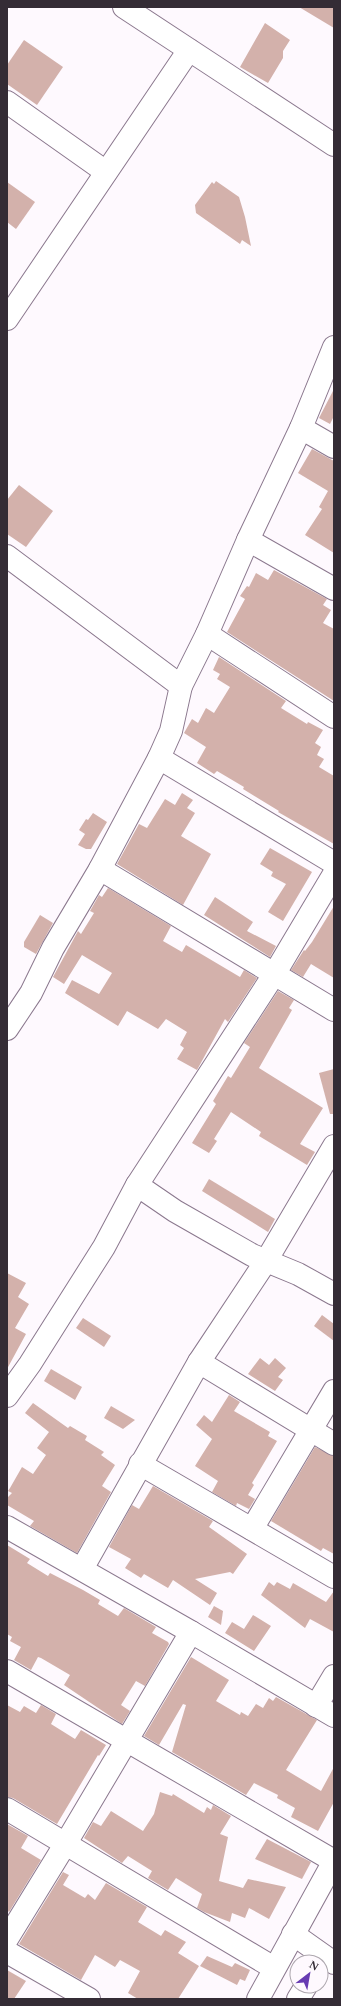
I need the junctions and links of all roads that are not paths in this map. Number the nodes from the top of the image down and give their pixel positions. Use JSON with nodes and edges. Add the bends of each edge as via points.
{"nodes":[{"id":1,"x":124,"y":7,"type":"edge"},
{"id":2,"x":189,"y":50,"type":"junction"},
{"id":3,"x":7,"y":102,"type":"edge"},
{"id":4,"x":334,"y":145,"type":"edge"},
{"id":5,"x":106,"y":172,"type":"junction"},
{"id":6,"x":7,"y":319,"type":"edge"},
{"id":7,"x":334,"y":347,"type":"edge"},
{"id":8,"x":301,"y":428,"type":"junction"},
{"id":9,"x":334,"y":447,"type":"edge"},
{"id":10,"x":248,"y":540,"type":"junction"},
{"id":11,"x":7,"y":556,"type":"edge"},
{"id":12,"x":334,"y":589,"type":"edge"},
{"id":13,"x":207,"y":634,"type":"junction"},
{"id":14,"x":181,"y":686,"type":"junction"},
{"id":15,"x":334,"y":717,"type":"edge"},
{"id":16,"x":159,"y":758,"type":"junction"},
{"id":17,"x":334,"y":863,"type":"edge"},
{"id":18,"x":100,"y":869,"type":"junction"},
{"id":19,"x":334,"y":874,"type":"edge"},
{"id":20,"x":275,"y":973,"type":"junction"},
{"id":21,"x":334,"y":1010,"type":"edge"},
{"id":22,"x":7,"y":1029,"type":"edge"},
{"id":23,"x":333,"y":1151,"type":"edge"},
{"id":24,"x":137,"y":1185,"type":"junction"},
{"id":25,"x":266,"y":1261,"type":"junction"},
{"id":26,"x":334,"y":1294,"type":"edge"},
{"id":27,"x":199,"y":1362,"type":"junction"},
{"id":28,"x":334,"y":1391,"type":"edge"},
{"id":29,"x":7,"y":1396,"type":"edge"},
{"id":30,"x":311,"y":1430,"type":"junction"},
{"id":31,"x":334,"y":1444,"type":"edge"},
{"id":32,"x":140,"y":1464,"type":"junction"},
{"id":33,"x":7,"y":1527,"type":"edge"},
{"id":34,"x":252,"y":1529,"type":"junction"},
{"id":35,"x":82,"y":1569,"type":"junction"},
{"id":36,"x":334,"y":1577,"type":"edge"},
{"id":37,"x":190,"y":1632,"type":"junction"},
{"id":38,"x":7,"y":1671,"type":"edge"},
{"id":39,"x":334,"y":1676,"type":"edge"},
{"id":40,"x":325,"y":1711,"type":"edge"},
{"id":41,"x":126,"y":1741,"type":"junction"},
{"id":42,"x":7,"y":1809,"type":"edge"},
{"id":43,"x":66,"y":1843,"type":"junction"},
{"id":44,"x":293,"y":1934,"type":"junction"},
{"id":45,"x":7,"y":1939,"type":"edge"},
{"id":46,"x":7,"y":1952,"type":"edge"},
{"id":47,"x":326,"y":1954,"type":"edge"},
{"id":48,"x":274,"y":1968,"type":"junction"},
{"id":49,"x":89,"y":1999,"type":"edge"},
{"id":50,"x":258,"y":1999,"type":"edge"}],
"edges":[{"from":1,"to":2,"type":"street"},
{"from":2,"to":4,"type":"street"},
{"from":2,"to":5,"type":"street"},
{"from":3,"to":5,"type":"street"},
{"from":5,"to":6,"type":"street"},
{"from":7,"to":8,"type":"street"},
{"from":8,"to":9,"type":"street"},
{"from":8,"to":10,"type":"street"},
{"from":10,"to":12,"type":"street"},
{"from":10,"to":13,"type":"street"},
{"from":11,"to":14,"type":"street"},
{"from":13,"to":14,"type":"street"},
{"from":13,"to":15,"type":"street"},
{"from":14,"to":16,"type":"street","via":[[171,731]]},
{"from":16,"to":17,"type":"street"},
{"from":16,"to":18,"type":"street"},
{"from":18,"to":20,"type":"street"},
{"from":18,"to":22,"type":"street","via":[[53,948],[31,993]]},
{"from":19,"to":20,"type":"street"},
{"from":20,"to":21,"type":"street"},
{"from":20,"to":24,"type":"street"},
{"from":23,"to":25,"type":"street"},
{"from":24,"to":25,"type":"street","via":[[175,1211]]},
{"from":24,"to":29,"type":"street","via":[[104,1247]]},
{"from":25,"to":26,"type":"street","via":[[298,1274]]},
{"from":25,"to":27,"type":"street"},
{"from":27,"to":30,"type":"street"},
{"from":27,"to":32,"type":"street"},
{"from":28,"to":30,"type":"street"},
{"from":30,"to":31,"type":"street"},
{"from":30,"to":34,"type":"street"},
{"from":32,"to":34,"type":"street"},
{"from":32,"to":35,"type":"street"},
{"from":33,"to":35,"type":"street"},
{"from":34,"to":36,"type":"street"},
{"from":35,"to":37,"type":"street"},
{"from":37,"to":40,"type":"street"},
{"from":37,"to":41,"type":"street"},
{"from":38,"to":41,"type":"street"},
{"from":39,"to":40,"type":"street"},
{"from":41,"to":43,"type":"street"},
{"from":41,"to":44,"type":"street","via":[[334,1861]]},
{"from":42,"to":43,"type":"street"},
{"from":43,"to":45,"type":"street"},
{"from":43,"to":48,"type":"street"},
{"from":44,"to":47,"type":"street"},
{"from":44,"to":48,"type":"street"},
{"from":46,"to":49,"type":"street"},
{"from":48,"to":50,"type":"street"}]}
